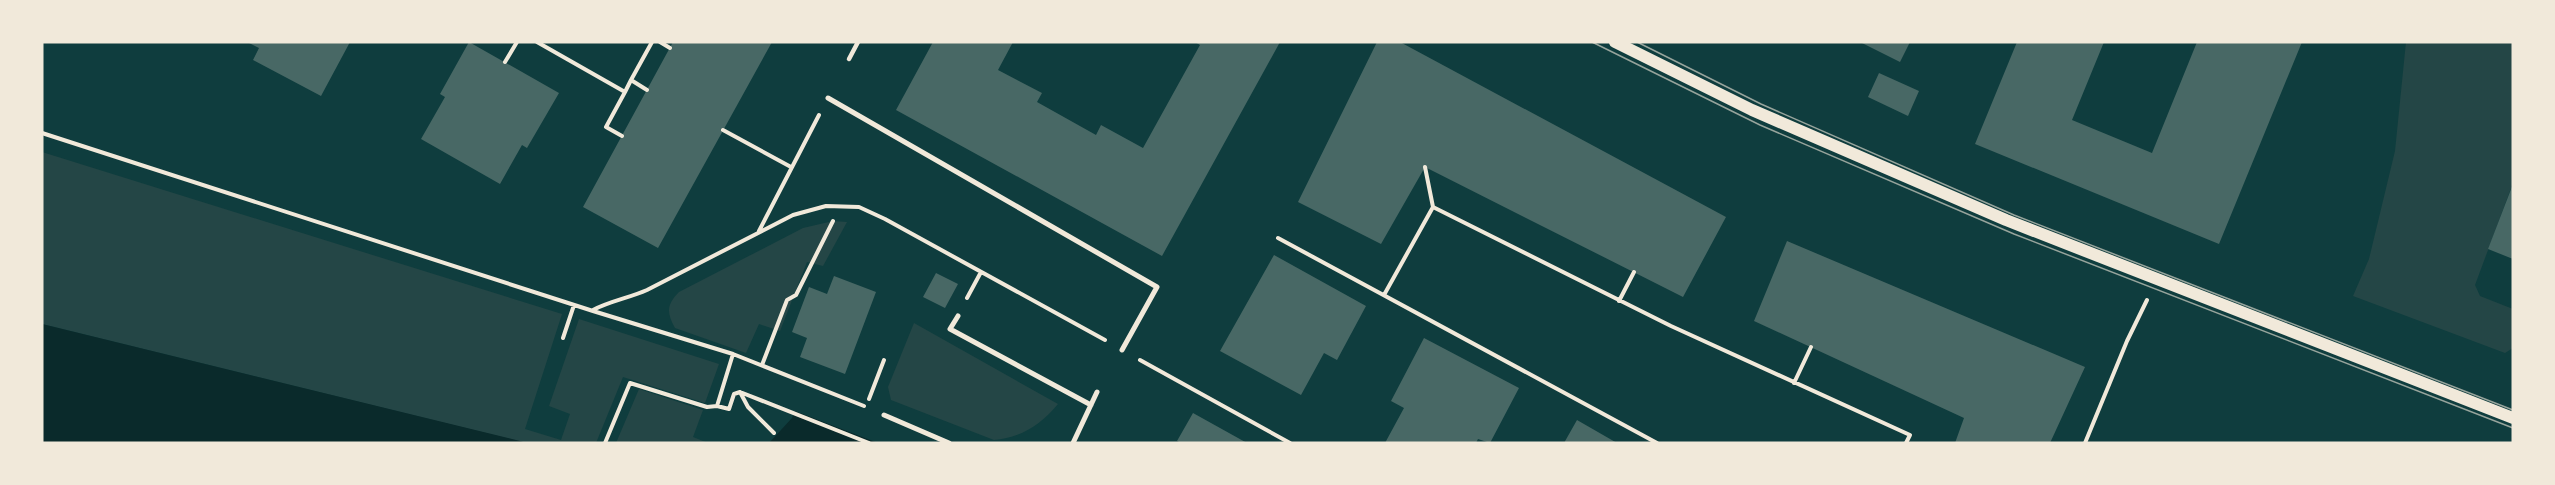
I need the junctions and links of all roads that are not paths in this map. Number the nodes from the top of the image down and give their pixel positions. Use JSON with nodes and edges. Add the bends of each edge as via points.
{"nodes":[{"id":1,"x":858,"y":42,"type":"edge"},
{"id":2,"x":1615,"y":42,"type":"edge"},
{"id":3,"x":849,"y":59,"type":"dead end"},
{"id":4,"x":828,"y":98,"type":"road end"},
{"id":5,"x":958,"y":316,"type":"road end"},
{"id":6,"x":1122,"y":350,"type":"road end"},
{"id":7,"x":1097,"y":392,"type":"dead end"},
{"id":8,"x":1091,"y":405,"type":"junction"},
{"id":9,"x":884,"y":415,"type":"dead end"},
{"id":10,"x":2513,"y":418,"type":"edge"},
{"id":11,"x":949,"y":443,"type":"edge"},
{"id":12,"x":1073,"y":443,"type":"edge"}],
"edges":[{"from":1,"to":3,"type":"lane"},
{"from":2,"to":10,"type":"main road","via":[[1752,110],[2070,247]]},
{"from":4,"to":6,"type":"street","via":[[1157,287]]},
{"from":5,"to":8,"type":"street","via":[[950,329]]},
{"from":7,"to":8,"type":"street"},
{"from":8,"to":12,"type":"street"},
{"from":9,"to":11,"type":"street"}]}
